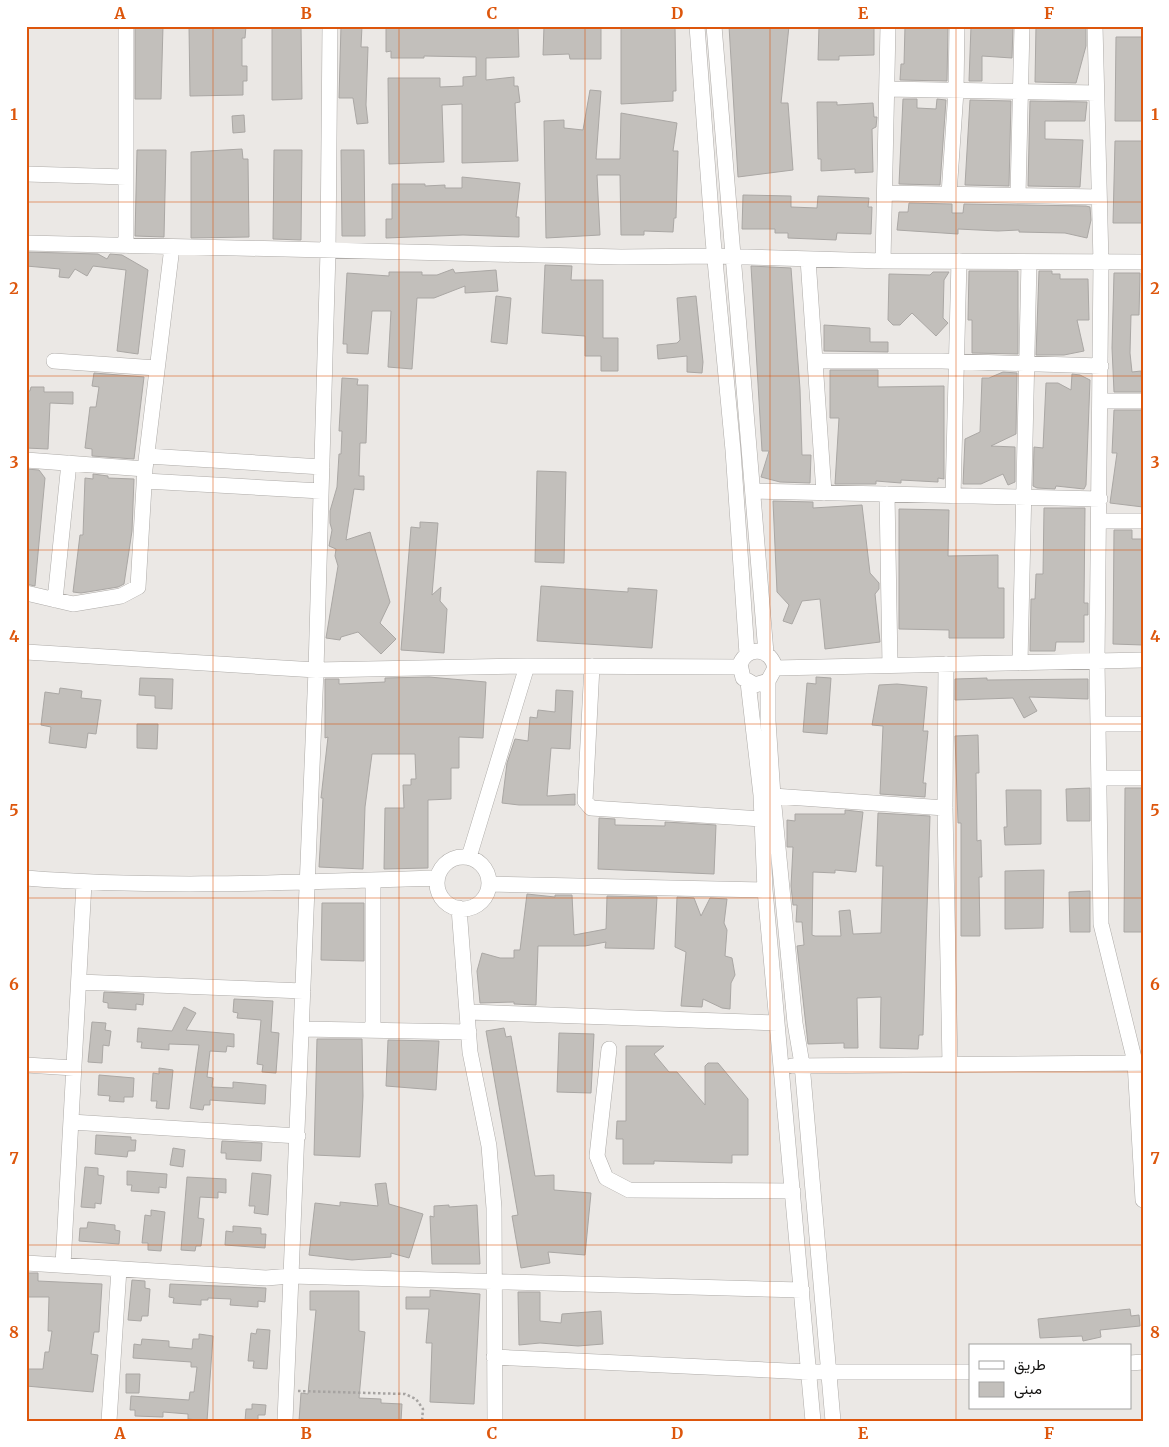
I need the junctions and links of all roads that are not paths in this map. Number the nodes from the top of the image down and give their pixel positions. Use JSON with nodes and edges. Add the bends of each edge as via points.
{"nodes":[{"id":1,"x":126,"y":26,"type":"edge"},
{"id":2,"x":330,"y":26,"type":"edge"},
{"id":3,"x":696,"y":26,"type":"edge"},
{"id":4,"x":714,"y":26,"type":"edge"},
{"id":5,"x":888,"y":26,"type":"edge"},
{"id":6,"x":957,"y":26,"type":"edge"},
{"id":7,"x":1022,"y":26,"type":"edge"},
{"id":8,"x":1095,"y":26,"type":"edge"},
{"id":9,"x":887,"y":89,"type":"junction"},
{"id":10,"x":956,"y":91,"type":"junction"},
{"id":11,"x":1020,"y":92,"type":"junction"},
{"id":12,"x":1096,"y":93,"type":"junction"},
{"id":13,"x":26,"y":174,"type":"edge"},
{"id":14,"x":126,"y":177,"type":"junction"},
{"id":15,"x":885,"y":193,"type":"junction"},
{"id":16,"x":949,"y":194,"type":"junction"},
{"id":17,"x":1018,"y":195,"type":"junction"},
{"id":18,"x":1099,"y":197,"type":"junction"},
{"id":19,"x":26,"y":243,"type":"edge"},
{"id":20,"x":126,"y":246,"type":"junction"},
{"id":21,"x":172,"y":247,"type":"junction"},
{"id":22,"x":328,"y":251,"type":"junction"},
{"id":23,"x":714,"y":256,"type":"junction"},
{"id":24,"x":733,"y":257,"type":"junction"},
{"id":25,"x":808,"y":259,"type":"junction"},
{"id":26,"x":883,"y":261,"type":"junction"},
{"id":27,"x":959,"y":262,"type":"junction"},
{"id":28,"x":1030,"y":262,"type":"junction"},
{"id":29,"x":1101,"y":262,"type":"junction"},
{"id":30,"x":1143,"y":262,"type":"edge"},
{"id":31,"x":54,"y":361,"type":"dead end"},
{"id":32,"x":815,"y":361,"type":"junction"},
{"id":33,"x":956,"y":362,"type":"junction"},
{"id":34,"x":1027,"y":364,"type":"junction"},
{"id":35,"x":1100,"y":366,"type":"junction"},
{"id":36,"x":157,"y":368,"type":"junction"},
{"id":37,"x":1100,"y":401,"type":"junction"},
{"id":38,"x":1143,"y":401,"type":"edge"},
{"id":39,"x":26,"y":460,"type":"edge"},
{"id":40,"x":69,"y":464,"type":"junction"},
{"id":41,"x":322,"y":466,"type":"junction"},
{"id":42,"x":146,"y":469,"type":"junction"},
{"id":43,"x":321,"y":491,"type":"junction"},
{"id":44,"x":753,"y":491,"type":"junction"},
{"id":45,"x":824,"y":493,"type":"junction"},
{"id":46,"x":887,"y":494,"type":"junction"},
{"id":47,"x":952,"y":496,"type":"junction"},
{"id":48,"x":1024,"y":497,"type":"junction"},
{"id":49,"x":1100,"y":499,"type":"junction"},
{"id":50,"x":1100,"y":521,"type":"junction"},
{"id":51,"x":1143,"y":521,"type":"edge"},
{"id":52,"x":26,"y":593,"type":"edge"},
{"id":53,"x":55,"y":600,"type":"junction"},
{"id":54,"x":26,"y":652,"type":"edge"},
{"id":55,"x":766,"y":653,"type":"junction"},
{"id":56,"x":1143,"y":660,"type":"edge"},
{"id":57,"x":744,"y":661,"type":"junction"},
{"id":58,"x":1097,"y":661,"type":"junction"},
{"id":59,"x":1020,"y":662,"type":"junction"},
{"id":60,"x":946,"y":664,"type":"junction"},
{"id":61,"x":890,"y":665,"type":"junction"},
{"id":62,"x":527,"y":666,"type":"junction"},
{"id":63,"x":592,"y":666,"type":"junction"},
{"id":64,"x":316,"y":670,"type":"junction"},
{"id":65,"x":772,"y":674,"type":"junction"},
{"id":66,"x":748,"y":682,"type":"junction"},
{"id":67,"x":1098,"y":724,"type":"junction"},
{"id":68,"x":1143,"y":724,"type":"edge"},
{"id":69,"x":1099,"y":778,"type":"junction"},
{"id":70,"x":1143,"y":778,"type":"edge"},
{"id":71,"x":772,"y":796,"type":"junction"},
{"id":72,"x":945,"y":808,"type":"junction"},
{"id":73,"x":762,"y":818,"type":"junction"},
{"id":74,"x":469,"y":858,"type":"junction"},
{"id":75,"x":26,"y":878,"type":"edge"},
{"id":76,"x":437,"y":878,"type":"junction"},
{"id":77,"x":373,"y":880,"type":"junction"},
{"id":78,"x":308,"y":882,"type":"junction"},
{"id":79,"x":84,"y":883,"type":"junction"},
{"id":80,"x":489,"y":884,"type":"junction"},
{"id":81,"x":765,"y":890,"type":"junction"},
{"id":82,"x":459,"y":908,"type":"junction"},
{"id":83,"x":79,"y":982,"type":"junction"},
{"id":84,"x":304,"y":991,"type":"junction"},
{"id":85,"x":468,"y":1012,"type":"junction"},
{"id":86,"x":777,"y":1023,"type":"junction"},
{"id":87,"x":302,"y":1029,"type":"junction"},
{"id":88,"x":373,"y":1030,"type":"junction"},
{"id":89,"x":469,"y":1032,"type":"junction"},
{"id":90,"x":609,"y":1050,"type":"dead end"},
{"id":91,"x":1139,"y":1062,"type":"edge"},
{"id":92,"x":802,"y":1064,"type":"junction"},
{"id":93,"x":950,"y":1064,"type":"junction"},
{"id":94,"x":26,"y":1065,"type":"edge"},
{"id":95,"x":783,"y":1067,"type":"junction"},
{"id":96,"x":74,"y":1068,"type":"junction"},
{"id":97,"x":71,"y":1122,"type":"junction"},
{"id":98,"x":298,"y":1136,"type":"junction"},
{"id":99,"x":793,"y":1191,"type":"junction"},
{"id":100,"x":1143,"y":1200,"type":"edge"},
{"id":101,"x":26,"y":1263,"type":"edge"},
{"id":102,"x":63,"y":1265,"type":"junction"},
{"id":103,"x":119,"y":1269,"type":"junction"},
{"id":104,"x":291,"y":1276,"type":"junction"},
{"id":105,"x":493,"y":1280,"type":"junction"},
{"id":106,"x":802,"y":1290,"type":"junction"},
{"id":107,"x":494,"y":1357,"type":"junction"},
{"id":108,"x":809,"y":1372,"type":"junction"},
{"id":109,"x":969,"y":1372,"type":"edge"},
{"id":110,"x":109,"y":1421,"type":"edge"},
{"id":111,"x":285,"y":1421,"type":"edge"},
{"id":112,"x":495,"y":1421,"type":"edge"},
{"id":113,"x":813,"y":1421,"type":"edge"},
{"id":114,"x":833,"y":1421,"type":"edge"}],
"edges":[{"from":1,"to":14,"type":"street"},
{"from":2,"to":22,"type":"street"},
{"from":3,"to":23,"type":"street"},
{"from":4,"to":24,"type":"street"},
{"from":5,"to":9,"type":"street"},
{"from":6,"to":10,"type":"street"},
{"from":7,"to":11,"type":"street"},
{"from":8,"to":12,"type":"street"},
{"from":9,"to":10,"type":"street"},
{"from":9,"to":15,"type":"street"},
{"from":10,"to":11,"type":"street"},
{"from":10,"to":16,"type":"street"},
{"from":11,"to":12,"type":"street"},
{"from":11,"to":17,"type":"street"},
{"from":12,"to":18,"type":"street"},
{"from":13,"to":14,"type":"street"},
{"from":14,"to":20,"type":"street"},
{"from":15,"to":16,"type":"street"},
{"from":15,"to":26,"type":"street"},
{"from":16,"to":17,"type":"street"},
{"from":17,"to":18,"type":"street"},
{"from":18,"to":29,"type":"street"},
{"from":19,"to":20,"type":"street"},
{"from":20,"to":21,"type":"street"},
{"from":21,"to":22,"type":"street"},
{"from":21,"to":36,"type":"street"},
{"from":22,"to":23,"type":"street"},
{"from":22,"to":41,"type":"street"},
{"from":23,"to":24,"type":"street"},
{"from":23,"to":57,"type":"street","via":[[733,450]]},
{"from":24,"to":25,"type":"street"},
{"from":24,"to":44,"type":"street"},
{"from":25,"to":26,"type":"street"},
{"from":25,"to":32,"type":"street"},
{"from":26,"to":27,"type":"street"},
{"from":27,"to":28,"type":"street"},
{"from":27,"to":33,"type":"street"},
{"from":28,"to":29,"type":"street"},
{"from":28,"to":34,"type":"street"},
{"from":29,"to":30,"type":"street"},
{"from":29,"to":35,"type":"street"},
{"from":31,"to":36,"type":"street"},
{"from":32,"to":33,"type":"street"},
{"from":32,"to":45,"type":"street"},
{"from":33,"to":34,"type":"street"},
{"from":33,"to":47,"type":"street"},
{"from":34,"to":35,"type":"street"},
{"from":34,"to":48,"type":"street"},
{"from":35,"to":37,"type":"street"},
{"from":36,"to":42,"type":"street"},
{"from":37,"to":38,"type":"street"},
{"from":37,"to":49,"type":"street"},
{"from":39,"to":40,"type":"street"},
{"from":40,"to":42,"type":"street"},
{"from":40,"to":53,"type":"street"},
{"from":41,"to":42,"type":"street"},
{"from":41,"to":43,"type":"street"},
{"from":42,"to":43,"type":"street"},
{"from":42,"to":53,"type":"street","via":[[138,587],[121,596],[73,604]]},
{"from":43,"to":64,"type":"street"},
{"from":44,"to":45,"type":"street"},
{"from":44,"to":55,"type":"street"},
{"from":45,"to":46,"type":"street"},
{"from":46,"to":47,"type":"street"},
{"from":46,"to":61,"type":"street"},
{"from":47,"to":48,"type":"street"},
{"from":48,"to":49,"type":"street"},
{"from":48,"to":59,"type":"street"},
{"from":49,"to":50,"type":"street"},
{"from":50,"to":51,"type":"street"},
{"from":50,"to":58,"type":"street"},
{"from":52,"to":53,"type":"street"},
{"from":54,"to":64,"type":"street"},
{"from":55,"to":57,"type":"street","via":[[757,650]]},
{"from":55,"to":65,"type":"street","via":[[773,661]]},
{"from":56,"to":58,"type":"street"},
{"from":57,"to":63,"type":"street"},
{"from":57,"to":66,"type":"street","via":[[744,678]]},
{"from":58,"to":59,"type":"street"},
{"from":58,"to":67,"type":"street"},
{"from":59,"to":60,"type":"street"},
{"from":60,"to":61,"type":"street"},
{"from":60,"to":72,"type":"street"},
{"from":61,"to":65,"type":"street"},
{"from":62,"to":63,"type":"street"},
{"from":62,"to":64,"type":"street"},
{"from":62,"to":74,"type":"street"},
{"from":63,"to":73,"type":"street","via":[[585,801],[591,808]]},
{"from":64,"to":78,"type":"street"},
{"from":65,"to":66,"type":"street","via":[[758,684]]},
{"from":65,"to":71,"type":"street","via":[[768,722]]},
{"from":66,"to":73,"type":"street"},
{"from":67,"to":68,"type":"street"},
{"from":67,"to":69,"type":"street"},
{"from":69,"to":70,"type":"street"},
{"from":69,"to":91,"type":"street","via":[[1101,924]]},
{"from":71,"to":72,"type":"street"},
{"from":71,"to":92,"type":"street"},
{"from":72,"to":93,"type":"street"},
{"from":73,"to":81,"type":"street"},
{"from":74,"to":76,"type":"street","via":[[449,860]]},
{"from":74,"to":80,"type":"street","via":[[485,869]]},
{"from":75,"to":79,"type":"street"},
{"from":76,"to":77,"type":"street"},
{"from":76,"to":82,"type":"street","via":[[443,900]]},
{"from":77,"to":78,"type":"street"},
{"from":77,"to":88,"type":"street"},
{"from":78,"to":79,"type":"street"},
{"from":78,"to":84,"type":"street"},
{"from":79,"to":83,"type":"street"},
{"from":80,"to":81,"type":"street"},
{"from":80,"to":82,"type":"street","via":[[478,904]]},
{"from":81,"to":86,"type":"street"},
{"from":82,"to":85,"type":"street"},
{"from":83,"to":84,"type":"street"},
{"from":83,"to":96,"type":"street"},
{"from":84,"to":87,"type":"street"},
{"from":85,"to":86,"type":"street"},
{"from":85,"to":89,"type":"street"},
{"from":86,"to":95,"type":"street"},
{"from":87,"to":88,"type":"street"},
{"from":87,"to":98,"type":"street"},
{"from":88,"to":89,"type":"street"},
{"from":89,"to":105,"type":"street","via":[[489,1146],[494,1208]]},
{"from":90,"to":99,"type":"street","via":[[597,1156],[606,1178],[629,1190]]},
{"from":91,"to":93,"type":"street"},
{"from":91,"to":100,"type":"street"},
{"from":92,"to":93,"type":"street"},
{"from":92,"to":95,"type":"street"},
{"from":92,"to":114,"type":"street"},
{"from":94,"to":96,"type":"street"},
{"from":95,"to":99,"type":"street"},
{"from":96,"to":97,"type":"street"},
{"from":97,"to":98,"type":"street"},
{"from":97,"to":102,"type":"street"},
{"from":98,"to":104,"type":"street"},
{"from":99,"to":106,"type":"street"},
{"from":101,"to":102,"type":"street"},
{"from":102,"to":103,"type":"street"},
{"from":103,"to":104,"type":"street","via":[[266,1278]]},
{"from":103,"to":110,"type":"street"},
{"from":104,"to":105,"type":"street"},
{"from":104,"to":111,"type":"street"},
{"from":105,"to":106,"type":"street"},
{"from":105,"to":107,"type":"street"},
{"from":106,"to":108,"type":"street"},
{"from":107,"to":108,"type":"street"},
{"from":107,"to":112,"type":"street"},
{"from":108,"to":109,"type":"street"},
{"from":108,"to":113,"type":"street"}]}
